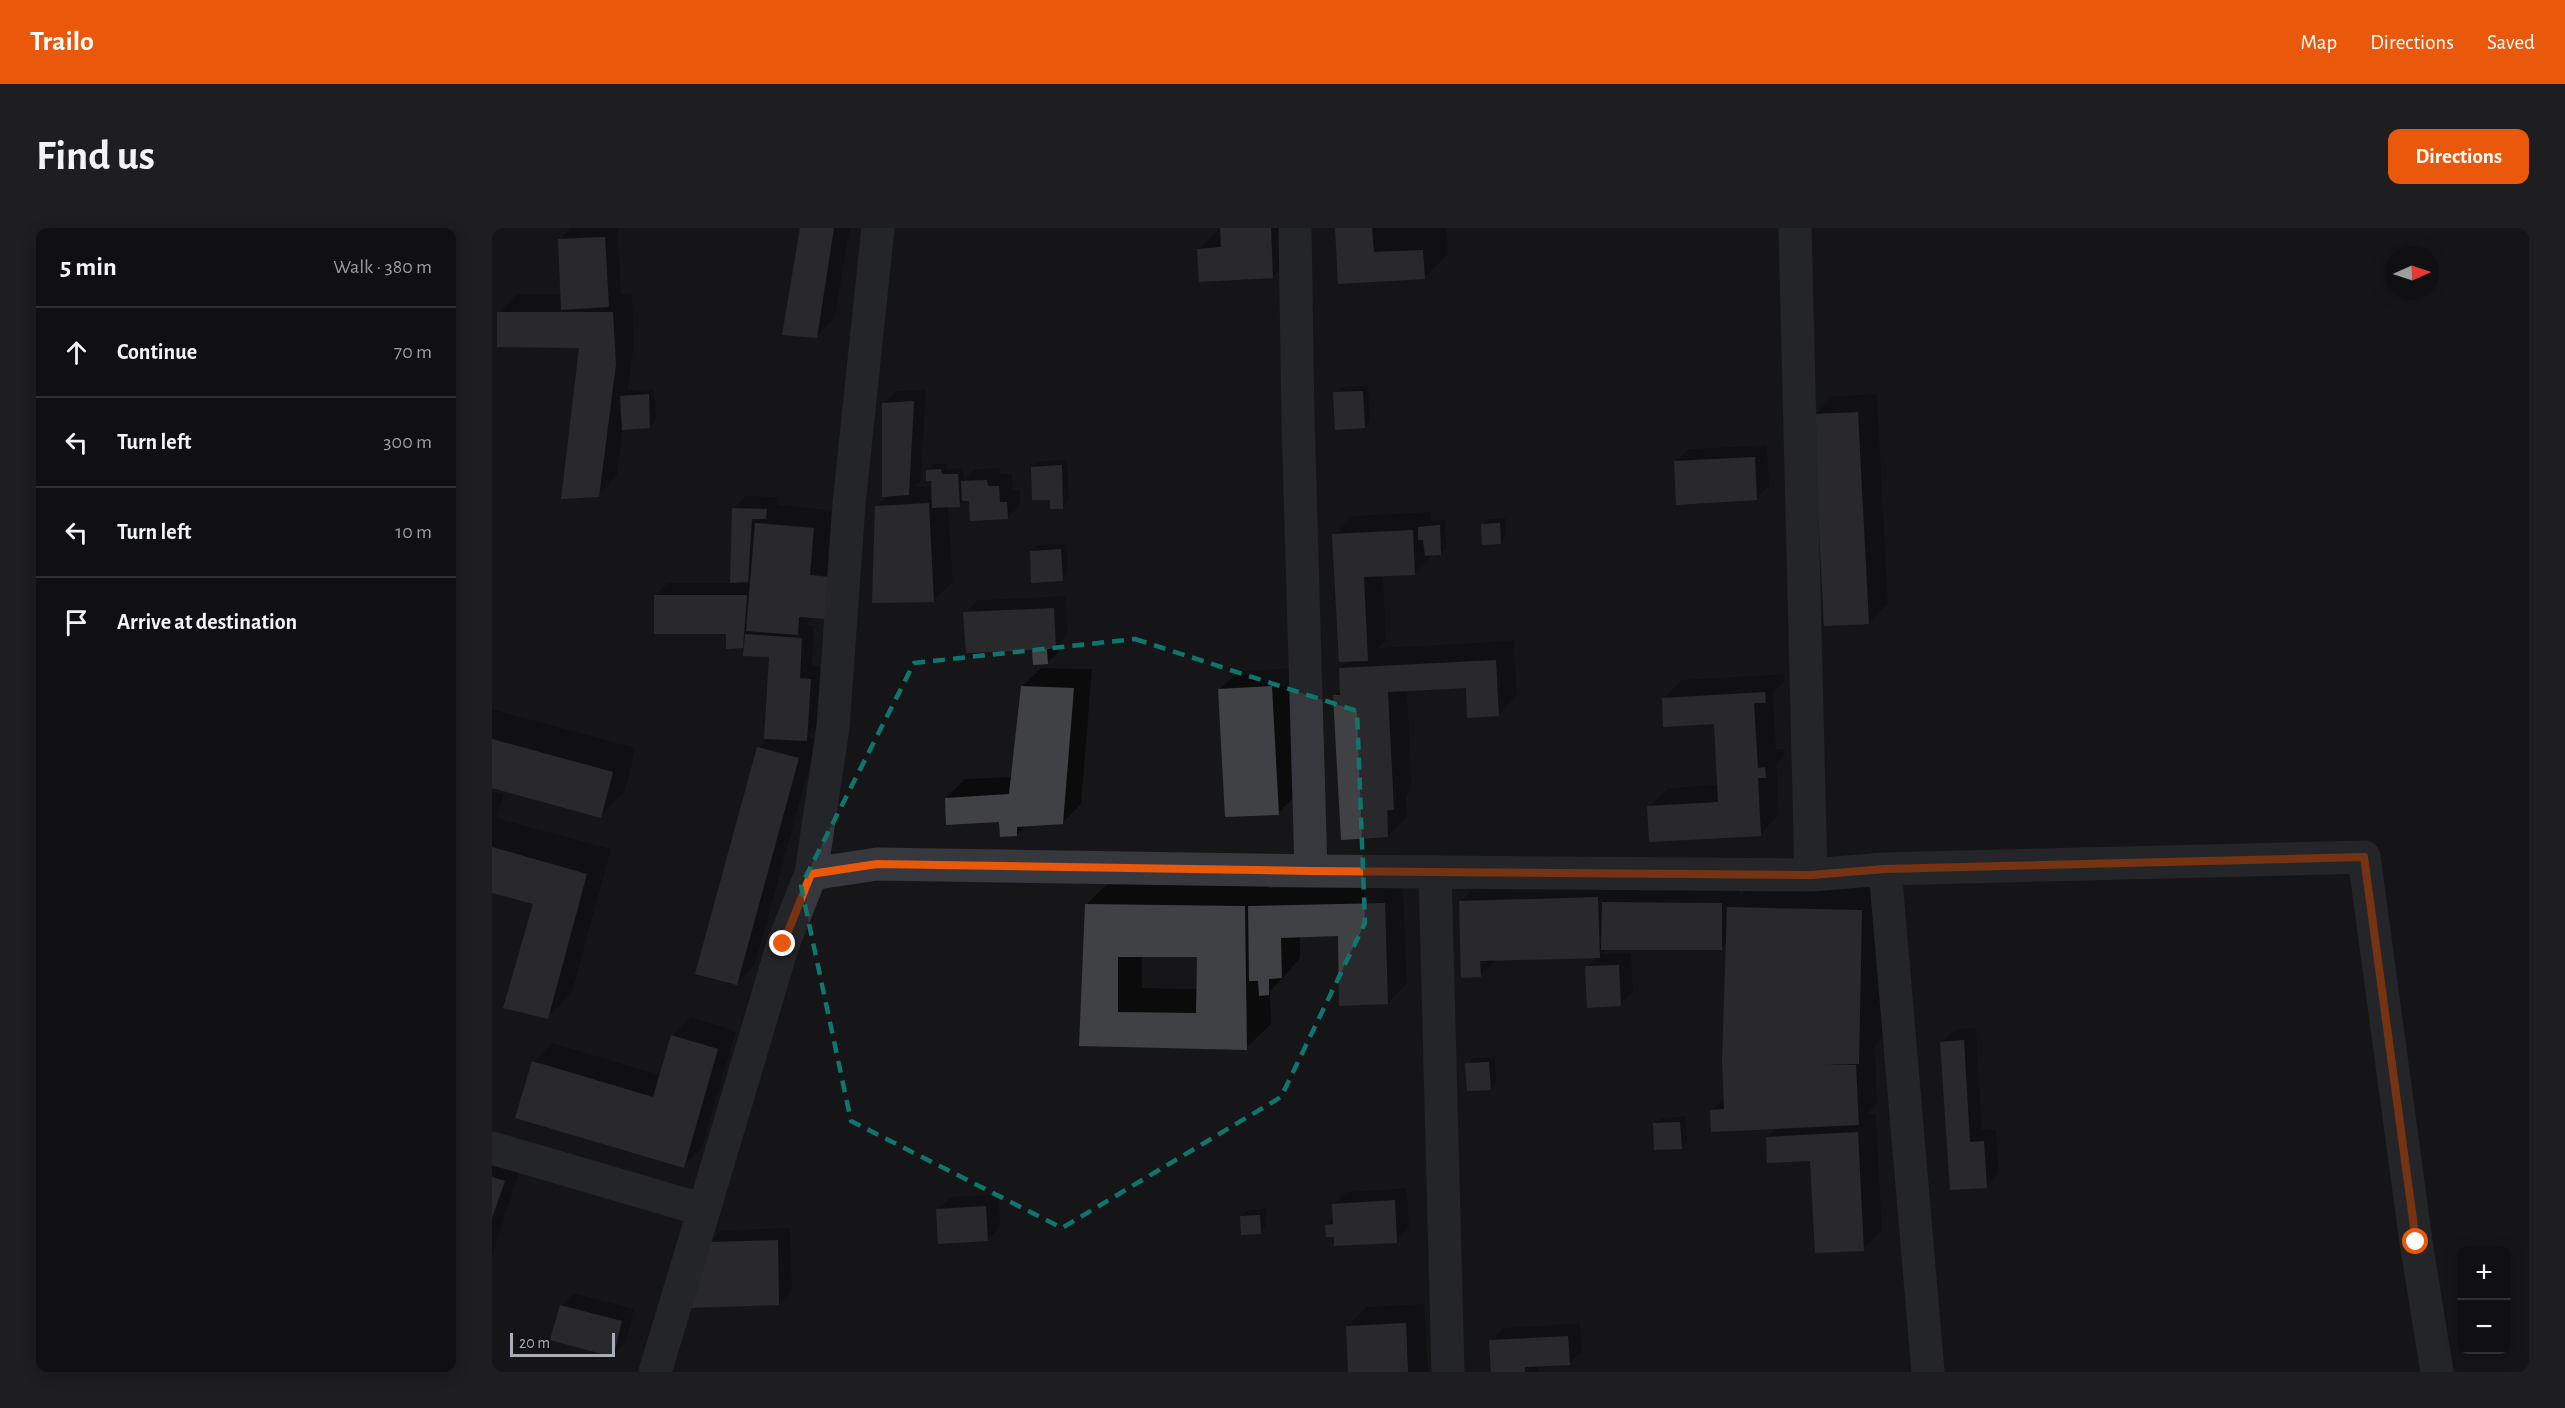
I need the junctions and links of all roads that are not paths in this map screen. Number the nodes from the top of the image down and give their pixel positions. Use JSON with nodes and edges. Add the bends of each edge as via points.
{"nodes":[{"id":1,"x":878,"y":228,"type":"edge"},
{"id":2,"x":1295,"y":228,"type":"edge"},
{"id":3,"x":1795,"y":228,"type":"edge"},
{"id":4,"x":1885,"y":869,"type":"junction"},
{"id":5,"x":1311,"y":871,"type":"junction"},
{"id":6,"x":1435,"y":872,"type":"junction"},
{"id":7,"x":811,"y":874,"type":"junction"},
{"id":8,"x":1811,"y":875,"type":"junction"},
{"id":9,"x":492,"y":1148,"type":"edge"},
{"id":10,"x":704,"y":1210,"type":"junction"},
{"id":11,"x":654,"y":1372,"type":"edge"},
{"id":12,"x":1448,"y":1372,"type":"edge"},
{"id":13,"x":1928,"y":1372,"type":"edge"},
{"id":14,"x":2437,"y":1372,"type":"edge"}],
"edges":[{"from":1,"to":7,"type":"street","via":[[849,504],[833,727]]},
{"from":2,"to":5,"type":"street"},
{"from":3,"to":8,"type":"street"},
{"from":4,"to":8,"type":"street"},
{"from":4,"to":13,"type":"street"},
{"from":4,"to":14,"type":"street","via":[[2364,857]]},
{"from":5,"to":6,"type":"street"},
{"from":5,"to":7,"type":"street","via":[[877,864]]},
{"from":6,"to":8,"type":"street"},
{"from":6,"to":12,"type":"street"},
{"from":7,"to":10,"type":"street","via":[[783,944]]},
{"from":9,"to":10,"type":"street"},
{"from":10,"to":11,"type":"street"}]}
